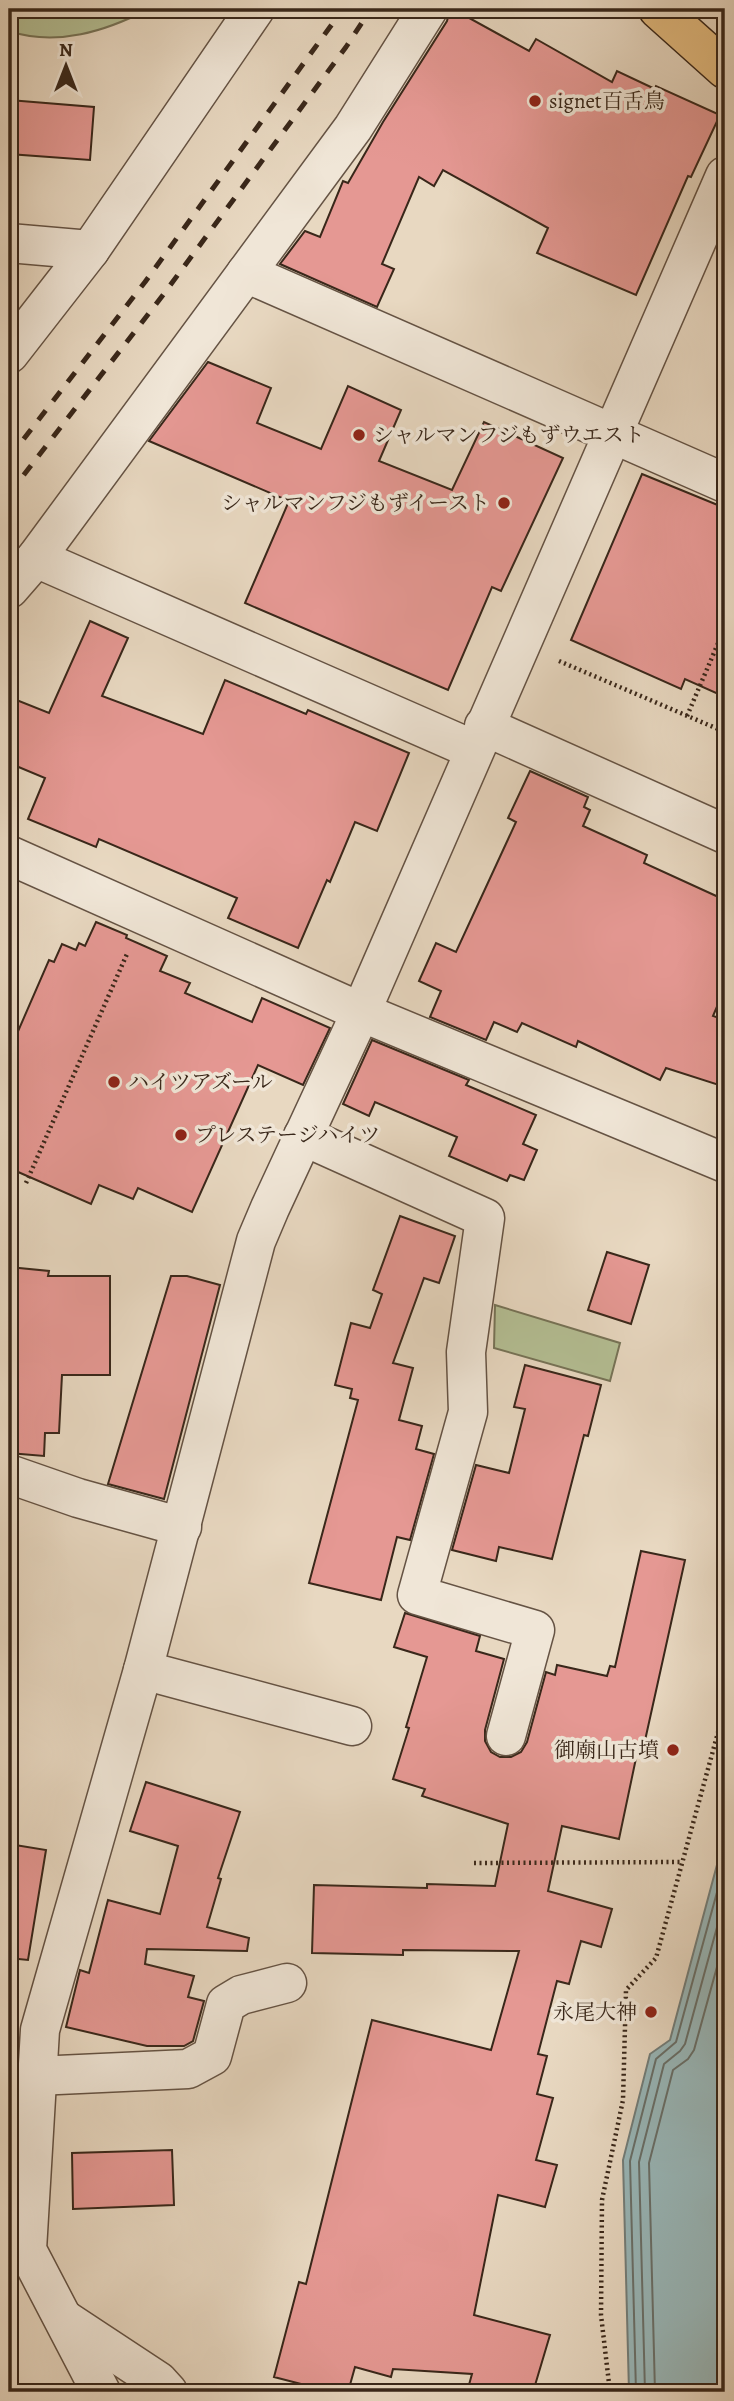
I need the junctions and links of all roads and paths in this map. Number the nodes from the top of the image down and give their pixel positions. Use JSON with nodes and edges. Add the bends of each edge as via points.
{"nodes":[{"id":1,"x":255,"y":9,"type":"edge"},
{"id":2,"x":428,"y":9,"type":"edge"},
{"id":3,"x":658,"y":9,"type":"edge"},
{"id":4,"x":725,"y":69,"type":"edge"},
{"id":5,"x":725,"y":176,"type":"edge"},
{"id":6,"x":9,"y":243,"type":"edge"},
{"id":7,"x":90,"y":250,"type":"junction"},
{"id":8,"x":246,"y":273,"type":"junction"},
{"id":9,"x":9,"y":354,"type":"edge"},
{"id":10,"x":612,"y":434,"type":"junction"},
{"id":11,"x":725,"y":483,"type":"edge"},
{"id":12,"x":36,"y":558,"type":"junction"},
{"id":13,"x":9,"y":589,"type":"edge"},
{"id":14,"x":725,"y":627,"type":"edge"},
{"id":15,"x":520,"y":645,"type":"junction"},
{"id":16,"x":687,"y":716,"type":"junction"},
{"id":17,"x":725,"y":732,"type":"edge"},
{"id":18,"x":479,"y":738,"type":"junction"},
{"id":19,"x":725,"y":834,"type":"edge"},
{"id":20,"x":9,"y":855,"type":"edge"},
{"id":21,"x":144,"y":915,"type":"junction"},
{"id":22,"x":361,"y":1012,"type":"junction"},
{"id":23,"x":303,"y":1136,"type":"junction"},
{"id":24,"x":725,"y":1163,"type":"edge"},
{"id":25,"x":26,"y":1183,"type":"dead end"},
{"id":26,"x":9,"y":1474,"type":"edge"},
{"id":27,"x":182,"y":1527,"type":"junction"},
{"id":28,"x":143,"y":1670,"type":"junction"},
{"id":29,"x":725,"y":1707,"type":"edge"},
{"id":30,"x":352,"y":1726,"type":"dead end"},
{"id":31,"x":506,"y":1736,"type":"dead end"},
{"id":32,"x":682,"y":1862,"type":"junction"},
{"id":33,"x":474,"y":1863,"type":"dead end"},
{"id":34,"x":287,"y":1983,"type":"dead end"},
{"id":35,"x":36,"y":2076,"type":"junction"},
{"id":36,"x":18,"y":2246,"type":"edge"},
{"id":37,"x":63,"y":2318,"type":"junction"},
{"id":38,"x":101,"y":2392,"type":"edge"},
{"id":39,"x":168,"y":2392,"type":"edge"},
{"id":40,"x":610,"y":2392,"type":"edge"}],
"edges":[{"from":1,"to":7,"type":"street"},
{"from":2,"to":8,"type":"street","via":[[353,128]]},
{"from":3,"to":4,"type":"main road"},
{"from":5,"to":10,"type":"street"},
{"from":6,"to":7,"type":"street"},
{"from":7,"to":9,"type":"street"},
{"from":8,"to":10,"type":"street"},
{"from":8,"to":12,"type":"street"},
{"from":10,"to":11,"type":"street"},
{"from":10,"to":15,"type":"street"},
{"from":12,"to":13,"type":"street"},
{"from":12,"to":18,"type":"street"},
{"from":14,"to":16,"type":"path"},
{"from":15,"to":16,"type":"path"},
{"from":15,"to":18,"type":"street"},
{"from":16,"to":17,"type":"path"},
{"from":18,"to":19,"type":"street"},
{"from":18,"to":22,"type":"street"},
{"from":20,"to":21,"type":"street"},
{"from":21,"to":22,"type":"street"},
{"from":21,"to":25,"type":"path"},
{"from":22,"to":23,"type":"street"},
{"from":22,"to":24,"type":"street"},
{"from":23,"to":27,"type":"street","via":[[256,1241]]},
{"from":23,"to":31,"type":"street","via":[[485,1218],[466,1352],[468,1412],[417,1595],[535,1630]]},
{"from":26,"to":27,"type":"street"},
{"from":27,"to":28,"type":"street"},
{"from":28,"to":30,"type":"street"},
{"from":28,"to":35,"type":"street","via":[[40,2030]]},
{"from":29,"to":32,"type":"path"},
{"from":32,"to":33,"type":"path"},
{"from":32,"to":40,"type":"path","via":[[656,1958],[626,1990],[623,2100],[602,2200],[601,2315]]},
{"from":34,"to":35,"type":"street","via":[[241,1995],[226,2004],[212,2056],[188,2069]]},
{"from":35,"to":36,"type":"street"},
{"from":36,"to":37,"type":"street"},
{"from":37,"to":38,"type":"street"},
{"from":37,"to":39,"type":"street"}]}
